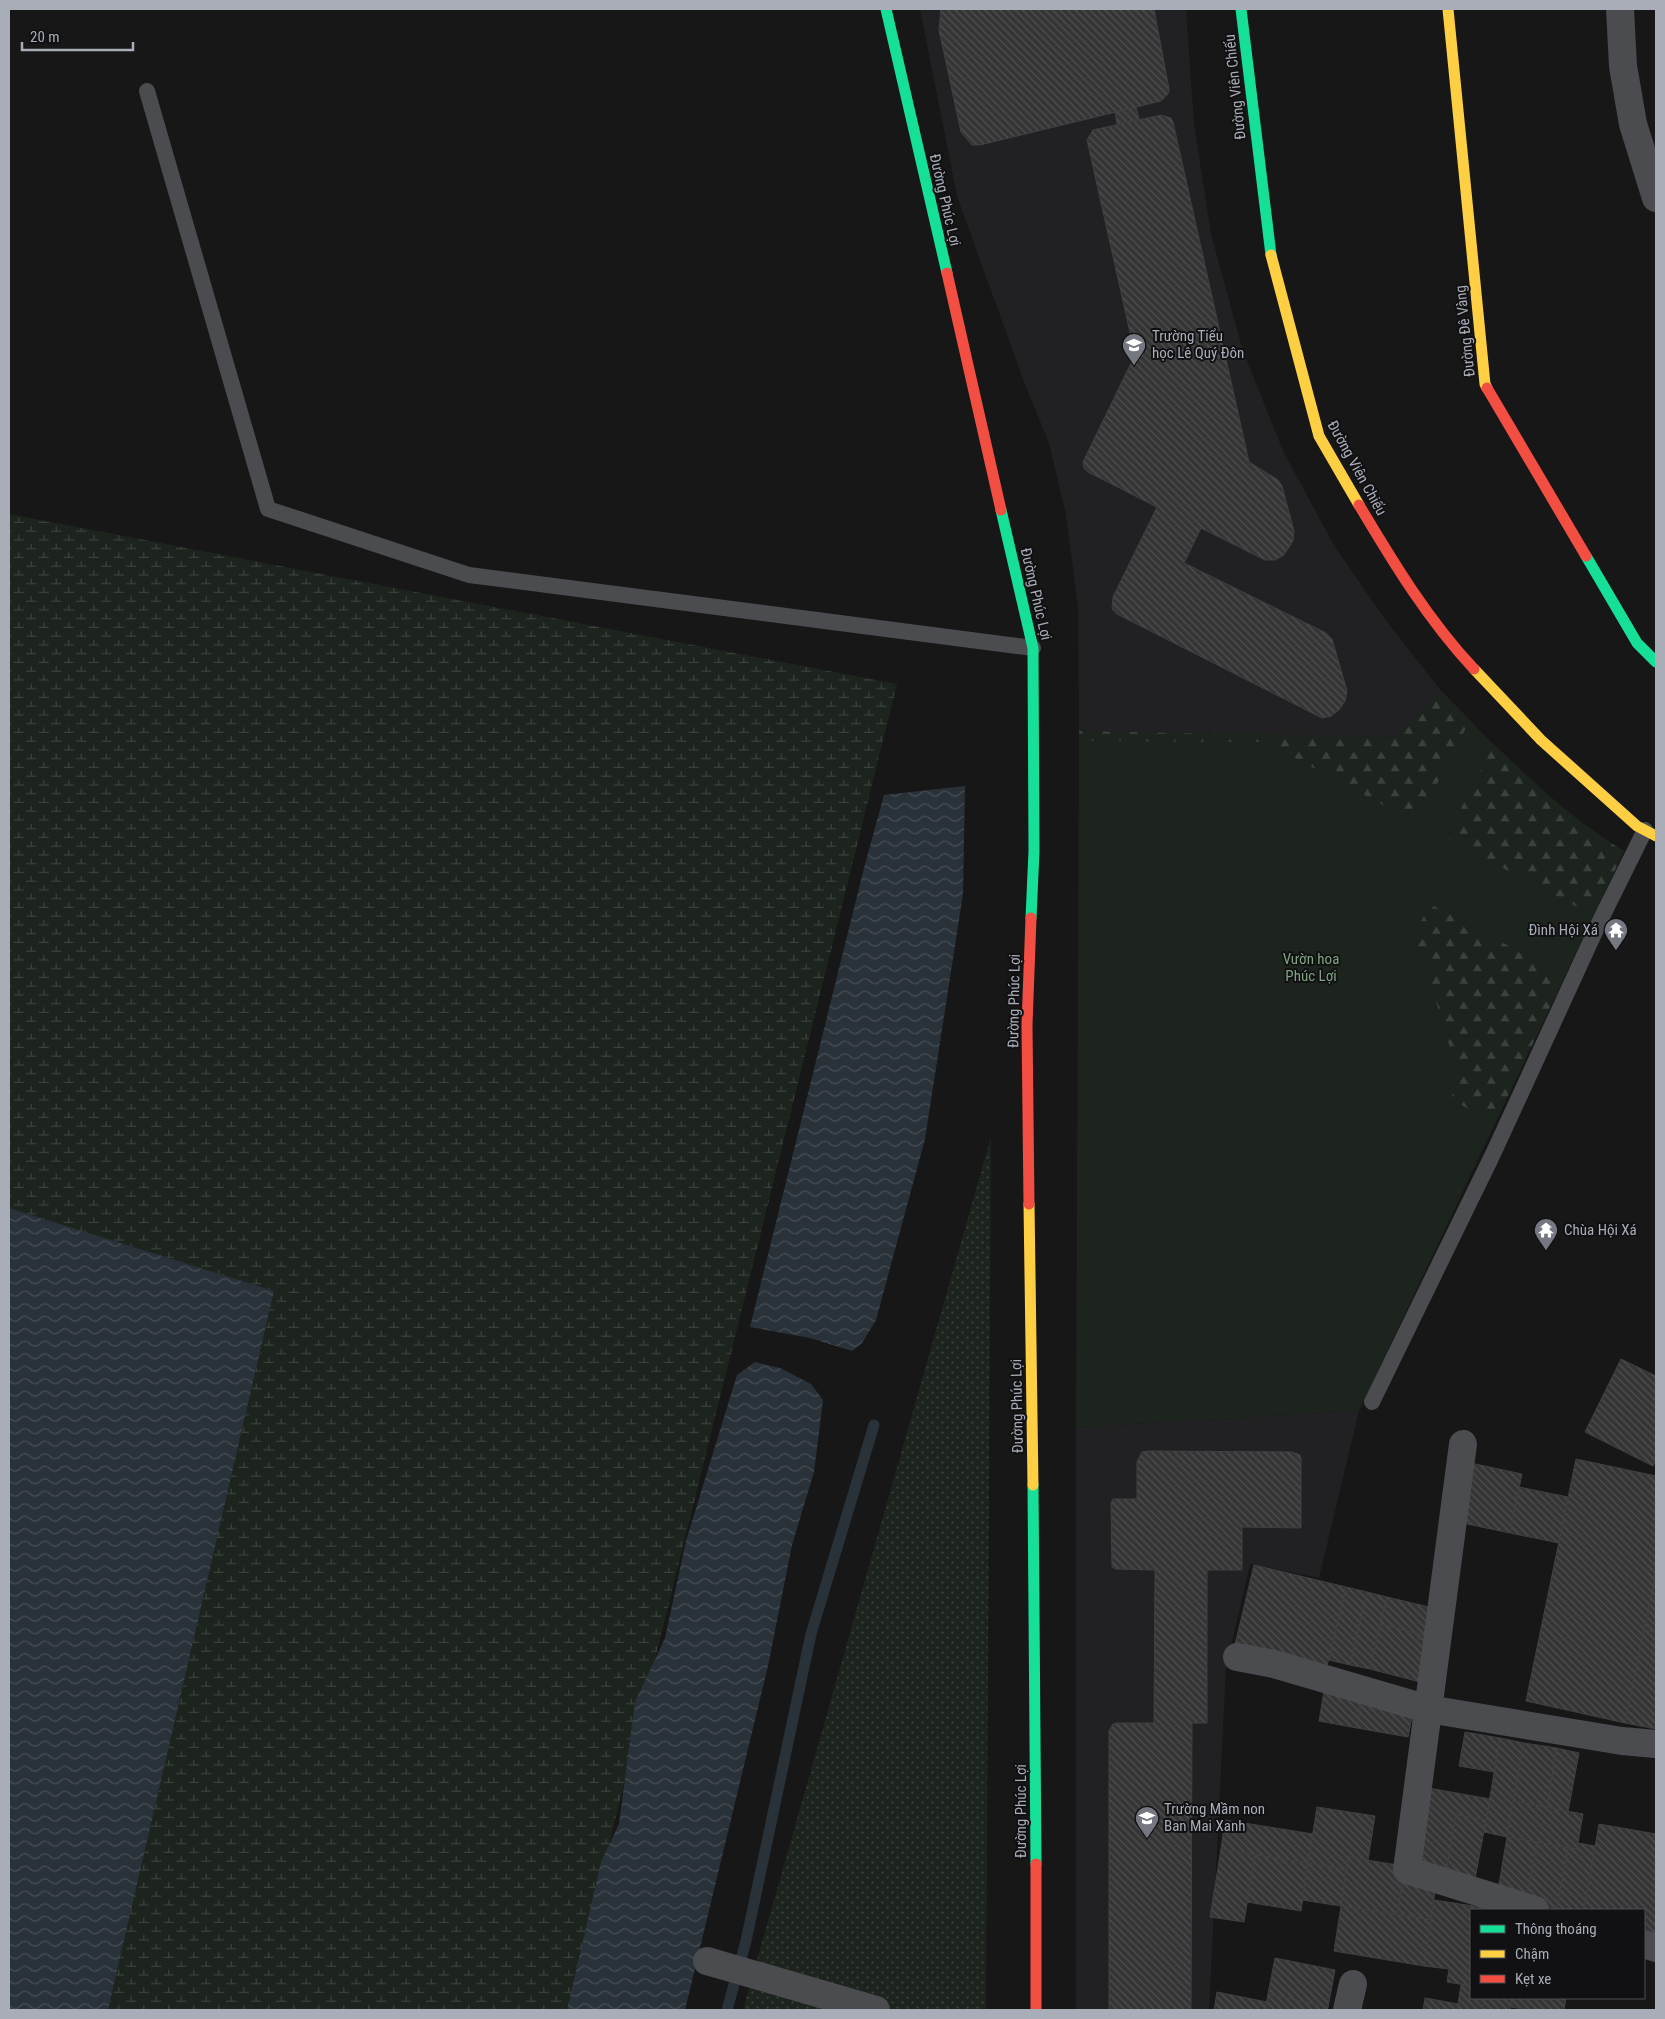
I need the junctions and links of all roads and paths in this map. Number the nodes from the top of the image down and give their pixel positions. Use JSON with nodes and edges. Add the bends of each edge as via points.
{"nodes":[{"id":1,"x":886,"y":9,"type":"edge"},
{"id":2,"x":1241,"y":9,"type":"edge"},
{"id":3,"x":1620,"y":9,"type":"edge"},
{"id":4,"x":1448,"y":10,"type":"edge"},
{"id":5,"x":147,"y":91,"type":"dead end"},
{"id":6,"x":1656,"y":198,"type":"edge"},
{"id":7,"x":1033,"y":648,"type":"junction"},
{"id":8,"x":1656,"y":662,"type":"edge"},
{"id":9,"x":1651,"y":833,"type":"edge"},
{"id":10,"x":1372,"y":1402,"type":"dead end"},
{"id":11,"x":1463,"y":1444,"type":"dead end"},
{"id":12,"x":1237,"y":1657,"type":"dead end"},
{"id":13,"x":1428,"y":1709,"type":"junction"},
{"id":14,"x":1656,"y":1744,"type":"edge"},
{"id":15,"x":1532,"y":1909,"type":"edge"},
{"id":16,"x":715,"y":1963,"type":"dead end"},
{"id":17,"x":1353,"y":1984,"type":"dead end"},
{"id":18,"x":876,"y":2010,"type":"edge"},
{"id":19,"x":1036,"y":2010,"type":"edge"},
{"id":20,"x":1347,"y":2010,"type":"edge"}],
"edges":[{"from":1,"to":7,"type":"street","name":"Đường Phúc Lợi"},
{"from":2,"to":9,"type":"street","name":"Đường Viên Chiếu","via":[[1268,244],[1319,436],[1393,562],[1455,649],[1541,740],[1638,826]]},
{"from":3,"to":6,"type":"street","via":[[1623,66],[1633,124]]},
{"from":4,"to":8,"type":"street","name":"Đường Đê Vàng","via":[[1485,384],[1637,643]]},
{"from":5,"to":7,"type":"lane","via":[[268,509],[469,575]]},
{"from":7,"to":19,"type":"street","name":"Đường Phúc Lợi","via":[[1034,851],[1027,1025]]},
{"from":9,"to":10,"type":"lane","via":[[1599,923],[1493,1154]]},
{"from":11,"to":13,"type":"street"},
{"from":12,"to":13,"type":"street","via":[[1274,1664]]},
{"from":13,"to":14,"type":"street"},
{"from":13,"to":15,"type":"street","via":[[1406,1870]]},
{"from":16,"to":18,"type":"street"},
{"from":17,"to":20,"type":"street"}]}
